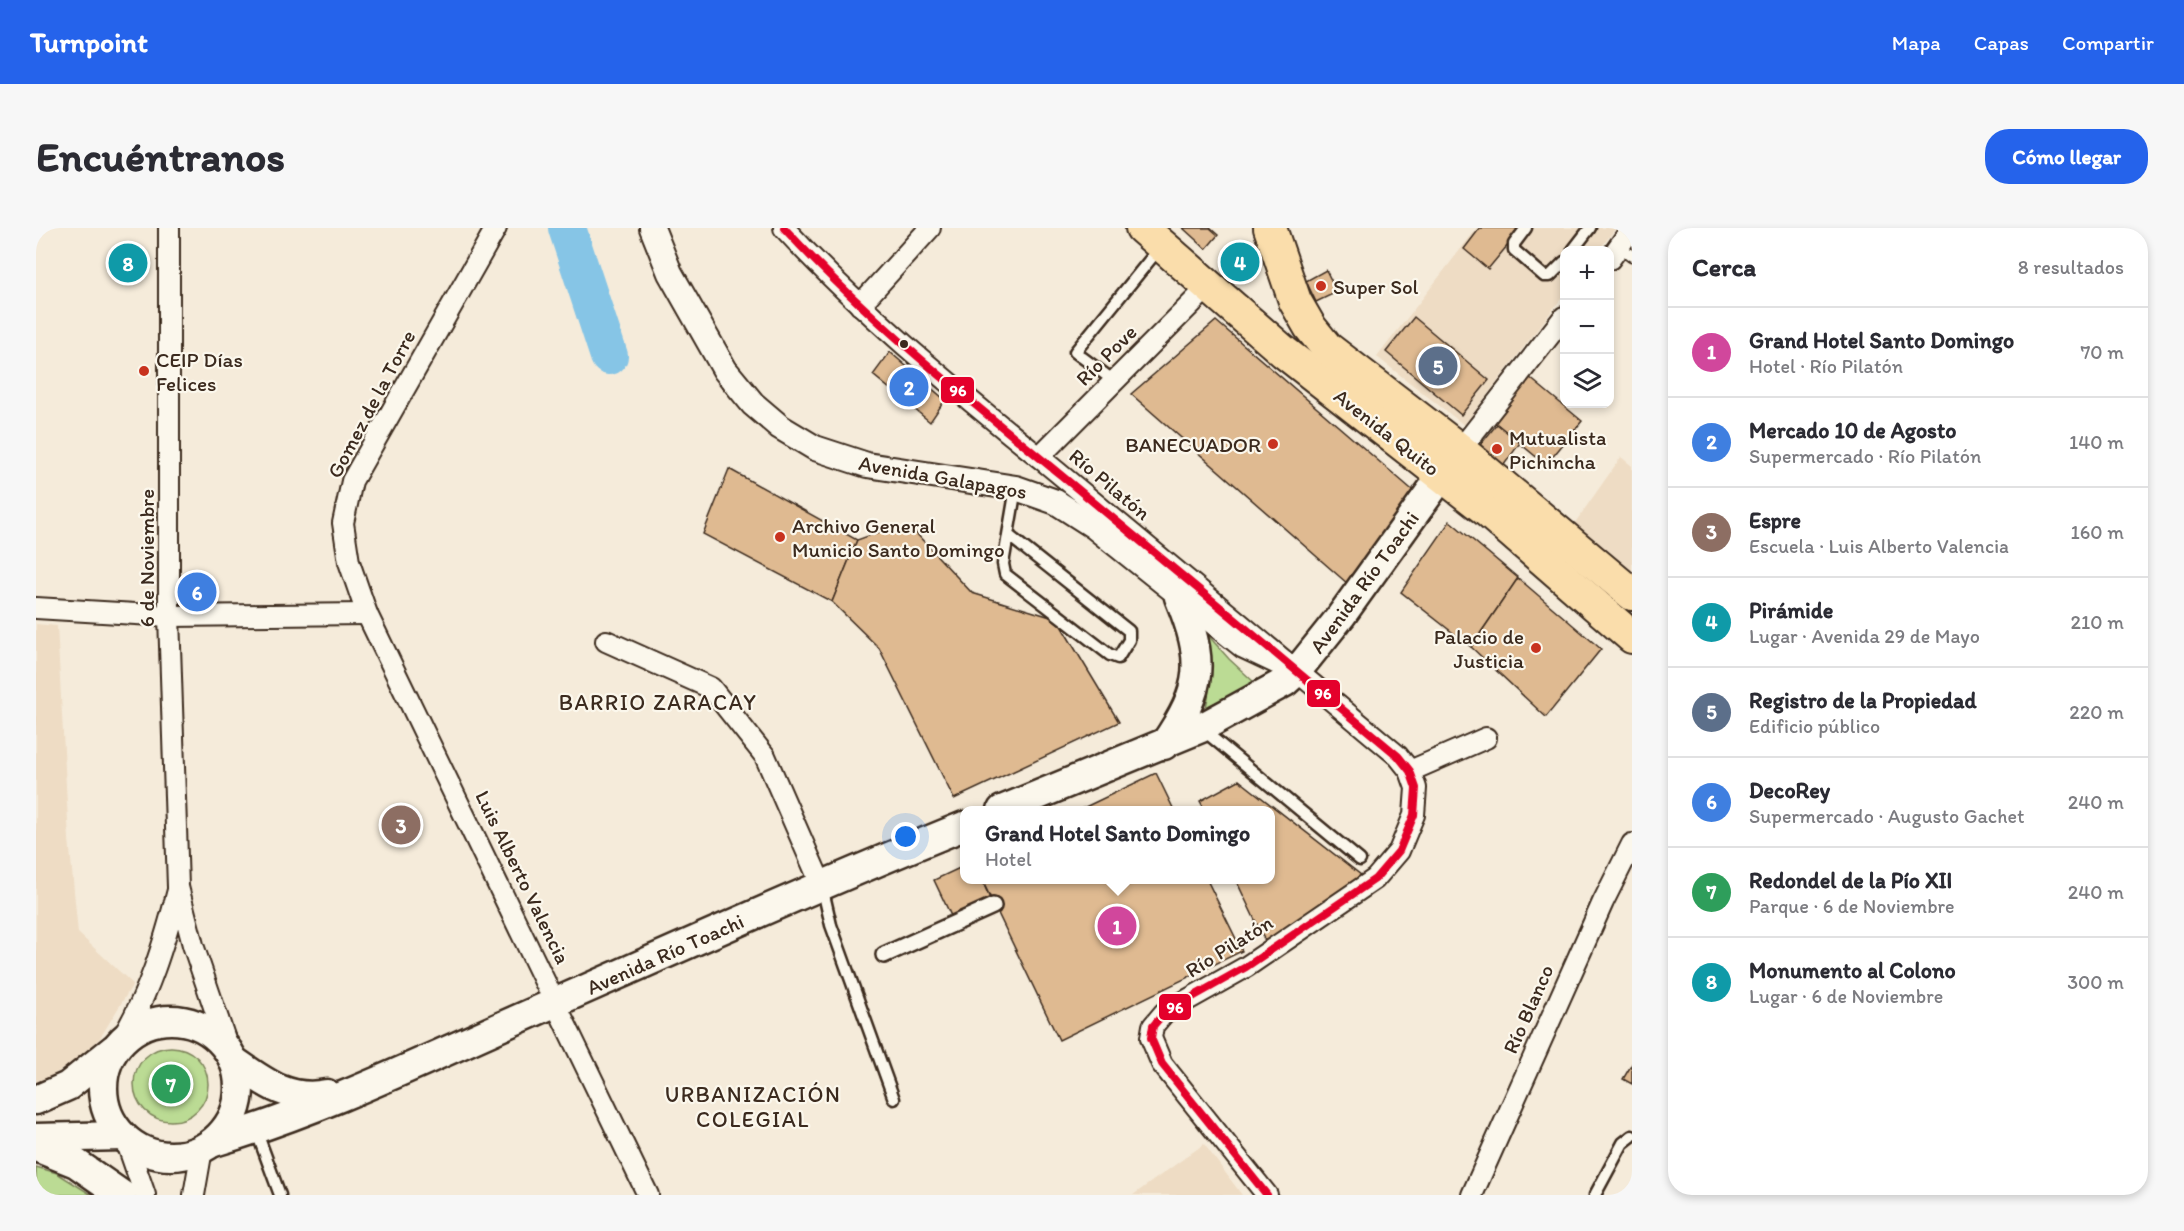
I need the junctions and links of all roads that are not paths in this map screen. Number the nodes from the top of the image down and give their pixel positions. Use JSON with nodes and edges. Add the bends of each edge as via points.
{"nodes":[{"id":1,"x":169,"y":228,"type":"edge"},
{"id":2,"x":496,"y":228,"type":"edge"},
{"id":3,"x":652,"y":228,"type":"edge"},
{"id":4,"x":784,"y":228,"type":"edge"},
{"id":5,"x":930,"y":228,"type":"edge"},
{"id":6,"x":1268,"y":228,"type":"edge"},
{"id":7,"x":1526,"y":228,"type":"edge"},
{"id":8,"x":1590,"y":228,"type":"edge"},
{"id":9,"x":1632,"y":228,"type":"edge"},
{"id":10,"x":1152,"y":238,"type":"edge"},
{"id":11,"x":1576,"y":246,"type":"edge"},
{"id":12,"x":1620,"y":253,"type":"edge"},
{"id":13,"x":1560,"y":266,"type":"edge"},
{"id":14,"x":1208,"y":287,"type":"junction"},
{"id":15,"x":860,"y":305,"type":"junction"},
{"id":16,"x":1560,"y":322,"type":"edge"},
{"id":17,"x":1114,"y":381,"type":"junction"},
{"id":18,"x":1039,"y":458,"type":"junction"},
{"id":19,"x":1451,"y":463,"type":"junction"},
{"id":20,"x":1016,"y":488,"type":"junction"},
{"id":21,"x":1008,"y":535,"type":"junction"},
{"id":22,"x":1632,"y":594,"type":"edge"},
{"id":23,"x":1179,"y":597,"type":"junction"},
{"id":24,"x":36,"y":608,"type":"edge"},
{"id":25,"x":368,"y":614,"type":"junction"},
{"id":26,"x":169,"y":616,"type":"junction"},
{"id":27,"x":1632,"y":637,"type":"edge"},
{"id":28,"x":606,"y":641,"type":"dead end"},
{"id":29,"x":1297,"y":671,"type":"junction"},
{"id":30,"x":1201,"y":728,"type":"junction"},
{"id":31,"x":1486,"y":738,"type":"dead end"},
{"id":32,"x":1164,"y":745,"type":"junction"},
{"id":33,"x":1410,"y":771,"type":"junction"},
{"id":34,"x":1012,"y":806,"type":"edge"},
{"id":35,"x":960,"y":828,"type":"edge"},
{"id":36,"x":1632,"y":844,"type":"edge"},
{"id":37,"x":1360,"y":860,"type":"dead end"},
{"id":38,"x":821,"y":884,"type":"junction"},
{"id":39,"x":178,"y":887,"type":"junction"},
{"id":40,"x":993,"y":906,"type":"dead end"},
{"id":41,"x":884,"y":955,"type":"dead end"},
{"id":42,"x":557,"y":1002,"type":"junction"},
{"id":43,"x":118,"y":1045,"type":"junction"},
{"id":44,"x":232,"y":1056,"type":"junction"},
{"id":45,"x":367,"y":1085,"type":"junction"},
{"id":46,"x":894,"y":1099,"type":"dead end"},
{"id":47,"x":36,"y":1101,"type":"edge"},
{"id":48,"x":256,"y":1129,"type":"junction"},
{"id":49,"x":1632,"y":1136,"type":"edge"},
{"id":50,"x":36,"y":1138,"type":"edge"},
{"id":51,"x":124,"y":1138,"type":"junction"},
{"id":52,"x":208,"y":1146,"type":"junction"},
{"id":53,"x":36,"y":1147,"type":"edge"},
{"id":54,"x":122,"y":1195,"type":"edge"},
{"id":55,"x":144,"y":1195,"type":"edge"},
{"id":56,"x":194,"y":1195,"type":"edge"},
{"id":57,"x":280,"y":1195,"type":"edge"},
{"id":58,"x":648,"y":1195,"type":"edge"},
{"id":59,"x":1267,"y":1195,"type":"edge"},
{"id":60,"x":1472,"y":1195,"type":"edge"},
{"id":61,"x":1595,"y":1195,"type":"edge"}],
"edges":[{"from":1,"to":26,"type":"street","name":"6 de Noviembre"},
{"from":2,"to":25,"type":"street","name":"Gomez de la Torre","via":[[352,481],[343,523],[349,562]]},
{"from":3,"to":20,"type":"street","name":"Avenida Galapagos","via":[[670,273],[725,370],[765,416],[780,427],[815,448],[867,465]]},
{"from":4,"to":15,"type":"street","name":"Río Pilatón"},
{"from":5,"to":15,"type":"street"},
{"from":6,"to":10,"type":"main road","via":[[1271,268],[1310,349],[1181,253]]},
{"from":6,"to":19,"type":"main road","via":[[1310,327],[1327,348]]},
{"from":7,"to":13,"type":"lane","via":[[1514,250],[1544,276],[1550,276]]},
{"from":8,"to":11,"type":"lane"},
{"from":9,"to":12,"type":"street"},
{"from":10,"to":14,"type":"main road","name":"Avenida Quito"},
{"from":10,"to":17,"type":"lane","via":[[1075,352]]},
{"from":14,"to":17,"type":"street","name":"Río Pove"},
{"from":14,"to":19,"type":"main road","name":"Avenida Quito","via":[[1284,352]]},
{"from":15,"to":18,"type":"street","name":"Río Pilatón"},
{"from":16,"to":19,"type":"street","name":"Avenida Río Toachi"},
{"from":17,"to":18,"type":"street","name":"Río Pove"},
{"from":18,"to":29,"type":"street","name":"Río Pilatón"},
{"from":19,"to":22,"type":"main road","name":"Avenida Quito"},
{"from":19,"to":27,"type":"main road","name":"Avenida Quito"},
{"from":19,"to":29,"type":"main road","name":"Avenida Río Toachi"},
{"from":20,"to":21,"type":"lane"},
{"from":20,"to":23,"type":"street","name":"Avenida Galapagos","via":[[1074,513]]},
{"from":21,"to":21,"type":"lane","via":[[1003,564],[1008,577],[1118,658],[1129,640],[1129,631]]},
{"from":23,"to":29,"type":"street","name":"Avenida Galapagos","via":[[1244,646]]},
{"from":23,"to":32,"type":"main road","via":[[1193,633],[1197,674],[1191,699]]},
{"from":24,"to":26,"type":"street"},
{"from":25,"to":26,"type":"street"},
{"from":25,"to":42,"type":"street","name":"Luis Alberto Valencia"},
{"from":26,"to":39,"type":"street","name":"6 de Noviembre"},
{"from":28,"to":38,"type":"street","via":[[711,688],[765,756]]},
{"from":29,"to":30,"type":"main road","name":"Avenida Río Toachi","via":[[1271,692]]},
{"from":29,"to":33,"type":"street","name":"Río Pilatón","via":[[1398,756]]},
{"from":30,"to":32,"type":"main road","name":"Avenida Río Toachi"},
{"from":30,"to":37,"type":"lane"},
{"from":31,"to":33,"type":"street"},
{"from":32,"to":34,"type":"main road","name":"Avenida Río Toachi"},
{"from":33,"to":59,"type":"street","name":"Río Pilatón","via":[[1416,788],[1414,815],[1399,851],[1375,879],[1246,967],[1164,1012],[1153,1026],[1151,1038],[1162,1064]]},
{"from":35,"to":38,"type":"main road","name":"Avenida Río Toachi"},
{"from":36,"to":60,"type":"street","name":"Río Blanco","via":[[1602,902]]},
{"from":38,"to":42,"type":"main road","name":"Avenida Río Toachi"},
{"from":38,"to":46,"type":"lane","via":[[831,925]]},
{"from":39,"to":43,"type":"street","name":"6 de Noviembre","via":[[165,943],[149,987]]},
{"from":39,"to":44,"type":"street","name":"6 de Noviembre","via":[[193,945]]},
{"from":40,"to":41,"type":"street"},
{"from":42,"to":45,"type":"main road","name":"Avenida Río Toachi"},
{"from":42,"to":58,"type":"street","name":"Luis Alberto Valencia"},
{"from":43,"to":44,"type":"main road","via":[[140,1027],[177,1020],[201,1026],[221,1041]]},
{"from":43,"to":47,"type":"main road","via":[[68,1086]]},
{"from":43,"to":51,"type":"main road","via":[[106,1067],[103,1090],[107,1112]]},
{"from":44,"to":45,"type":"main road","name":"Avenida Río Toachi","via":[[279,1090],[304,1097]]},
{"from":44,"to":52,"type":"main road","via":[[240,1086],[236,1111],[231,1123]]},
{"from":45,"to":48,"type":"main road","name":"Avenida Río Toachi"},
{"from":48,"to":52,"type":"main road","name":"Avenida Río Toachi"},
{"from":48,"to":57,"type":"lane"},
{"from":49,"to":61,"type":"lane","via":[[1623,1143]]},
{"from":50,"to":51,"type":"main road"},
{"from":51,"to":52,"type":"main road","via":[[164,1157],[184,1156]]},
{"from":51,"to":55,"type":"street"},
{"from":52,"to":56,"type":"street"},
{"from":53,"to":54,"type":"main road","via":[[76,1162]]}]}
